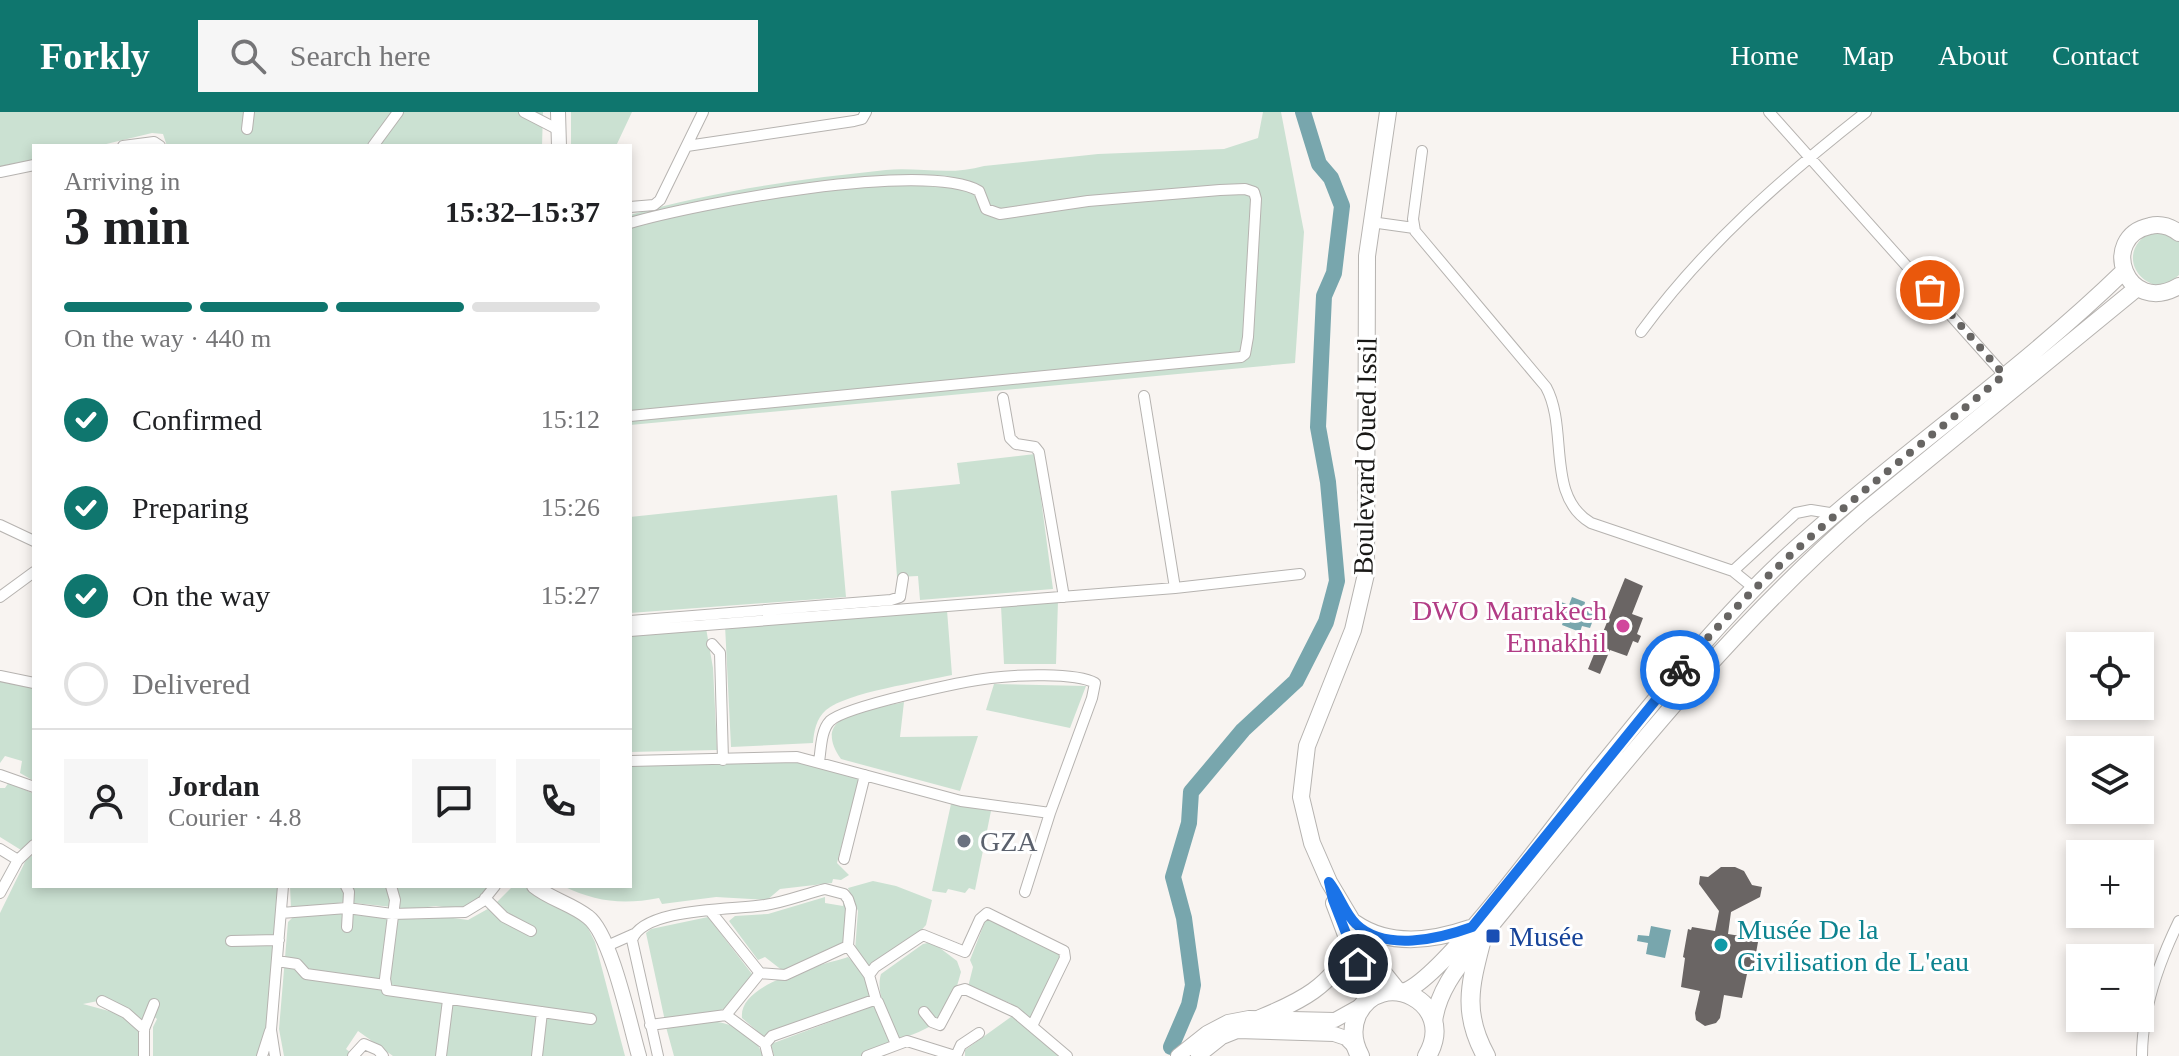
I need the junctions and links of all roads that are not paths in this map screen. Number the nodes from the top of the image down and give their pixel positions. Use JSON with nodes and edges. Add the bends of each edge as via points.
{"nodes":[{"id":1,"x":249,"y":112,"type":"edge"},
{"id":2,"x":398,"y":112,"type":"edge"},
{"id":3,"x":524,"y":112,"type":"edge"},
{"id":4,"x":558,"y":112,"type":"edge"},
{"id":5,"x":703,"y":112,"type":"edge"},
{"id":6,"x":866,"y":112,"type":"edge"},
{"id":7,"x":1388,"y":112,"type":"edge"},
{"id":8,"x":1769,"y":112,"type":"edge"},
{"id":9,"x":1866,"y":112,"type":"edge"},
{"id":10,"x":247,"y":129,"type":"dead end"},
{"id":11,"x":557,"y":129,"type":"junction"},
{"id":12,"x":374,"y":144,"type":"edge"},
{"id":13,"x":559,"y":144,"type":"edge"},
{"id":14,"x":687,"y":146,"type":"junction"},
{"id":15,"x":1422,"y":151,"type":"dead end"},
{"id":16,"x":1809,"y":157,"type":"junction"},
{"id":17,"x":32,"y":165,"type":"edge"},
{"id":18,"x":0,"y":172,"type":"edge"},
{"id":19,"x":632,"y":207,"type":"edge"},
{"id":20,"x":1371,"y":222,"type":"junction"},
{"id":21,"x":632,"y":223,"type":"edge"},
{"id":22,"x":1414,"y":228,"type":"junction"},
{"id":23,"x":2178,"y":230,"type":"edge"},
{"id":24,"x":2124,"y":271,"type":"junction"},
{"id":25,"x":2179,"y":286,"type":"edge"},
{"id":26,"x":2137,"y":288,"type":"junction"},
{"id":27,"x":1641,"y":332,"type":"dead end"},
{"id":28,"x":2004,"y":375,"type":"junction"},
{"id":29,"x":1144,"y":396,"type":"dead end"},
{"id":30,"x":1003,"y":398,"type":"dead end"},
{"id":31,"x":632,"y":416,"type":"edge"},
{"id":32,"x":1836,"y":514,"type":"junction"},
{"id":33,"x":0,"y":525,"type":"edge"},
{"id":34,"x":32,"y":540,"type":"edge"},
{"id":35,"x":1733,"y":571,"type":"junction"},
{"id":36,"x":32,"y":573,"type":"edge"},
{"id":37,"x":1300,"y":574,"type":"dead end"},
{"id":38,"x":903,"y":578,"type":"dead end"},
{"id":39,"x":1175,"y":588,"type":"junction"},
{"id":40,"x":1754,"y":588,"type":"junction"},
{"id":41,"x":0,"y":597,"type":"edge"},
{"id":42,"x":1064,"y":597,"type":"junction"},
{"id":43,"x":632,"y":621,"type":"edge"},
{"id":44,"x":632,"y":631,"type":"edge"},
{"id":45,"x":712,"y":644,"type":"dead end"},
{"id":46,"x":0,"y":676,"type":"edge"},
{"id":47,"x":32,"y":683,"type":"edge"},
{"id":48,"x":723,"y":760,"type":"junction"},
{"id":49,"x":632,"y":761,"type":"edge"},
{"id":50,"x":819,"y":762,"type":"junction"},
{"id":51,"x":0,"y":775,"type":"edge"},
{"id":52,"x":865,"y":775,"type":"junction"},
{"id":53,"x":32,"y":786,"type":"edge"},
{"id":54,"x":1050,"y":813,"type":"junction"},
{"id":55,"x":32,"y":847,"type":"edge"},
{"id":56,"x":0,"y":849,"type":"edge"},
{"id":57,"x":844,"y":859,"type":"dead end"},
{"id":58,"x":18,"y":860,"type":"junction"},
{"id":59,"x":1329,"y":882,"type":"junction"},
{"id":60,"x":283,"y":888,"type":"edge"},
{"id":61,"x":347,"y":888,"type":"edge"},
{"id":62,"x":392,"y":888,"type":"edge"},
{"id":63,"x":493,"y":888,"type":"edge"},
{"id":64,"x":538,"y":888,"type":"edge"},
{"id":65,"x":1025,"y":892,"type":"dead end"},
{"id":66,"x":0,"y":893,"type":"edge"},
{"id":67,"x":485,"y":898,"type":"junction"},
{"id":68,"x":347,"y":908,"type":"junction"},
{"id":69,"x":711,"y":912,"type":"junction"},
{"id":70,"x":281,"y":913,"type":"junction"},
{"id":71,"x":392,"y":914,"type":"junction"},
{"id":72,"x":2179,"y":921,"type":"edge"},
{"id":73,"x":1355,"y":923,"type":"junction"},
{"id":74,"x":347,"y":927,"type":"dead end"},
{"id":75,"x":531,"y":931,"type":"dead end"},
{"id":76,"x":1477,"y":931,"type":"junction"},
{"id":77,"x":634,"y":934,"type":"junction"},
{"id":78,"x":279,"y":940,"type":"junction"},
{"id":79,"x":231,"y":941,"type":"dead end"},
{"id":80,"x":1350,"y":945,"type":"junction"},
{"id":81,"x":607,"y":946,"type":"junction"},
{"id":82,"x":848,"y":946,"type":"junction"},
{"id":83,"x":277,"y":961,"type":"junction"},
{"id":84,"x":760,"y":973,"type":"junction"},
{"id":85,"x":869,"y":975,"type":"junction"},
{"id":86,"x":385,"y":985,"type":"junction"},
{"id":87,"x":1401,"y":992,"type":"junction"},
{"id":88,"x":448,"y":1000,"type":"junction"},
{"id":89,"x":876,"y":1000,"type":"junction"},
{"id":90,"x":102,"y":1001,"type":"dead end"},
{"id":91,"x":1367,"y":1001,"type":"junction"},
{"id":92,"x":154,"y":1004,"type":"dead end"},
{"id":93,"x":542,"y":1012,"type":"junction"},
{"id":94,"x":924,"y":1012,"type":"dead end"},
{"id":95,"x":726,"y":1015,"type":"junction"},
{"id":96,"x":1260,"y":1018,"type":"junction"},
{"id":97,"x":591,"y":1019,"type":"dead end"},
{"id":98,"x":1434,"y":1022,"type":"junction"},
{"id":99,"x":650,"y":1025,"type":"junction"},
{"id":100,"x":1032,"y":1026,"type":"junction"},
{"id":101,"x":144,"y":1029,"type":"junction"},
{"id":102,"x":271,"y":1030,"type":"junction"},
{"id":103,"x":979,"y":1033,"type":"dead end"},
{"id":104,"x":1210,"y":1038,"type":"junction"},
{"id":105,"x":765,"y":1044,"type":"junction"},
{"id":106,"x":896,"y":1044,"type":"junction"},
{"id":107,"x":1358,"y":1052,"type":"edge"},
{"id":108,"x":1436,"y":1052,"type":"edge"},
{"id":109,"x":144,"y":1056,"type":"edge"},
{"id":110,"x":262,"y":1056,"type":"edge"},
{"id":111,"x":275,"y":1056,"type":"edge"},
{"id":112,"x":353,"y":1056,"type":"edge"},
{"id":113,"x":383,"y":1056,"type":"edge"},
{"id":114,"x":441,"y":1056,"type":"edge"},
{"id":115,"x":537,"y":1056,"type":"edge"},
{"id":116,"x":639,"y":1056,"type":"edge"},
{"id":117,"x":658,"y":1056,"type":"edge"},
{"id":118,"x":768,"y":1056,"type":"edge"},
{"id":119,"x":867,"y":1056,"type":"edge"},
{"id":120,"x":955,"y":1056,"type":"edge"},
{"id":121,"x":1067,"y":1056,"type":"edge"},
{"id":122,"x":1178,"y":1056,"type":"edge"},
{"id":123,"x":1198,"y":1056,"type":"edge"},
{"id":124,"x":1486,"y":1056,"type":"edge"},
{"id":125,"x":2142,"y":1056,"type":"edge"}],
"edges":[{"from":1,"to":10,"type":"street"},
{"from":2,"to":12,"type":"street"},
{"from":3,"to":11,"type":"street"},
{"from":4,"to":11,"type":"street"},
{"from":5,"to":14,"type":"street"},
{"from":6,"to":14,"type":"street","via":[[854,121]]},
{"from":7,"to":20,"type":"main road","name":"Boulevard Oued Issil"},
{"from":8,"to":16,"type":"street"},
{"from":9,"to":16,"type":"street"},
{"from":11,"to":13,"type":"street"},
{"from":14,"to":19,"type":"street","via":[[660,200]]},
{"from":15,"to":22,"type":"street"},
{"from":16,"to":27,"type":"street","via":[[1705,252]]},
{"from":16,"to":28,"type":"street"},
{"from":17,"to":18,"type":"street"},
{"from":20,"to":22,"type":"street"},
{"from":20,"to":59,"type":"main road","name":"Boulevard Oued Issil","via":[[1366,291],[1366,574],[1353,630],[1312,728],[1300,779],[1305,819]]},
{"from":21,"to":31,"type":"street","via":[[704,206],[901,178],[973,188],[986,209],[1000,214],[1220,190],[1245,189],[1256,199],[1248,337],[1241,357]]},
{"from":22,"to":35,"type":"street","via":[[1551,396],[1564,489],[1577,512],[1591,523]]},
{"from":23,"to":24,"type":"main road","via":[[2157,225],[2139,230],[2126,243]]},
{"from":24,"to":26,"type":"main road"},
{"from":24,"to":28,"type":"main road"},
{"from":25,"to":26,"type":"main road","via":[[2158,294]]},
{"from":26,"to":76,"type":"main road","via":[[1834,538],[1744,625]]},
{"from":28,"to":32,"type":"main road"},
{"from":29,"to":39,"type":"street"},
{"from":30,"to":42,"type":"street","via":[[1010,438],[1039,452]]},
{"from":32,"to":35,"type":"street","via":[[1796,513]]},
{"from":32,"to":40,"type":"main road"},
{"from":33,"to":34,"type":"street"},
{"from":35,"to":40,"type":"street"},
{"from":36,"to":41,"type":"street"},
{"from":37,"to":39,"type":"street"},
{"from":38,"to":43,"type":"street","via":[[900,597],[891,600]]},
{"from":39,"to":42,"type":"street"},
{"from":40,"to":76,"type":"main road","via":[[1659,695]]},
{"from":42,"to":44,"type":"street"},
{"from":45,"to":48,"type":"street","via":[[720,653]]},
{"from":46,"to":47,"type":"street"},
{"from":48,"to":49,"type":"street"},
{"from":48,"to":50,"type":"street","via":[[797,757]]},
{"from":50,"to":52,"type":"street"},
{"from":50,"to":54,"type":"street","via":[[825,729],[854,710],[988,678],[1095,683]]},
{"from":51,"to":53,"type":"street"},
{"from":52,"to":54,"type":"street","via":[[961,801]]},
{"from":52,"to":57,"type":"street"},
{"from":54,"to":65,"type":"street"},
{"from":55,"to":58,"type":"street"},
{"from":56,"to":58,"type":"street"},
{"from":58,"to":66,"type":"street"},
{"from":59,"to":73,"type":"main road","name":"Boulevard Oued Issil"},
{"from":59,"to":80,"type":"main road","name":"Boulevard Oued Issil"},
{"from":60,"to":70,"type":"street"},
{"from":61,"to":68,"type":"street"},
{"from":62,"to":71,"type":"street"},
{"from":63,"to":67,"type":"street"},
{"from":64,"to":81,"type":"street","via":[[589,917]]},
{"from":67,"to":71,"type":"street","via":[[465,912]]},
{"from":67,"to":75,"type":"street","via":[[504,917]]},
{"from":68,"to":70,"type":"street"},
{"from":68,"to":71,"type":"street"},
{"from":68,"to":74,"type":"street"},
{"from":69,"to":77,"type":"street","via":[[667,916]]},
{"from":69,"to":82,"type":"street","via":[[834,890],[844,894],[851,908]]},
{"from":69,"to":84,"type":"street"},
{"from":70,"to":78,"type":"street"},
{"from":71,"to":86,"type":"street"},
{"from":72,"to":125,"type":"street","via":[[2151,996]]},
{"from":73,"to":76,"type":"main road","via":[[1401,940]]},
{"from":73,"to":87,"type":"main road","name":"Boulevard Oued Issil","via":[[1382,971]]},
{"from":76,"to":87,"type":"main road","via":[[1422,983]]},
{"from":76,"to":98,"type":"main road","via":[[1448,980]]},
{"from":76,"to":124,"type":"highway","via":[[1469,1006],[1472,1030]]},
{"from":77,"to":81,"type":"street"},
{"from":77,"to":99,"type":"street","via":[[633,955]]},
{"from":78,"to":79,"type":"street"},
{"from":78,"to":83,"type":"street"},
{"from":80,"to":91,"type":"main road","name":"Boulevard Oued Issil"},
{"from":80,"to":96,"type":"main road","via":[[1324,985]]},
{"from":81,"to":116,"type":"street"},
{"from":82,"to":84,"type":"street","via":[[785,975]]},
{"from":82,"to":85,"type":"street"},
{"from":83,"to":86,"type":"street","via":[[294,963],[306,974]]},
{"from":83,"to":102,"type":"street"},
{"from":84,"to":95,"type":"street"},
{"from":85,"to":89,"type":"street"},
{"from":85,"to":100,"type":"street","via":[[923,935],[965,952],[983,914],[992,915],[1064,951]]},
{"from":86,"to":88,"type":"street","via":[[393,992]]},
{"from":87,"to":91,"type":"highway"},
{"from":87,"to":98,"type":"highway","via":[[1423,1003]]},
{"from":88,"to":93,"type":"street"},
{"from":88,"to":114,"type":"street"},
{"from":89,"to":105,"type":"street","via":[[772,1036]]},
{"from":89,"to":106,"type":"street"},
{"from":90,"to":101,"type":"street"},
{"from":91,"to":96,"type":"street","via":[[1335,1020]]},
{"from":91,"to":107,"type":"highway","via":[[1353,1029]]},
{"from":92,"to":101,"type":"street"},
{"from":93,"to":97,"type":"street"},
{"from":93,"to":115,"type":"street"},
{"from":94,"to":100,"type":"street","via":[[940,1025],[961,989],[1007,1007]]},
{"from":95,"to":99,"type":"street"},
{"from":95,"to":105,"type":"street"},
{"from":96,"to":104,"type":"street","via":[[1238,1019]]},
{"from":98,"to":108,"type":"highway"},
{"from":99,"to":117,"type":"street"},
{"from":100,"to":121,"type":"street"},
{"from":101,"to":109,"type":"street"},
{"from":102,"to":110,"type":"street"},
{"from":102,"to":111,"type":"street"},
{"from":103,"to":120,"type":"street"},
{"from":104,"to":107,"type":"street","via":[[1253,1029],[1334,1034]]},
{"from":104,"to":122,"type":"street"},
{"from":104,"to":123,"type":"street"},
{"from":105,"to":118,"type":"street"},
{"from":106,"to":119,"type":"street"},
{"from":106,"to":120,"type":"street","via":[[914,1041]]},
{"from":112,"to":113,"type":"street","via":[[364,1044]]}]}
